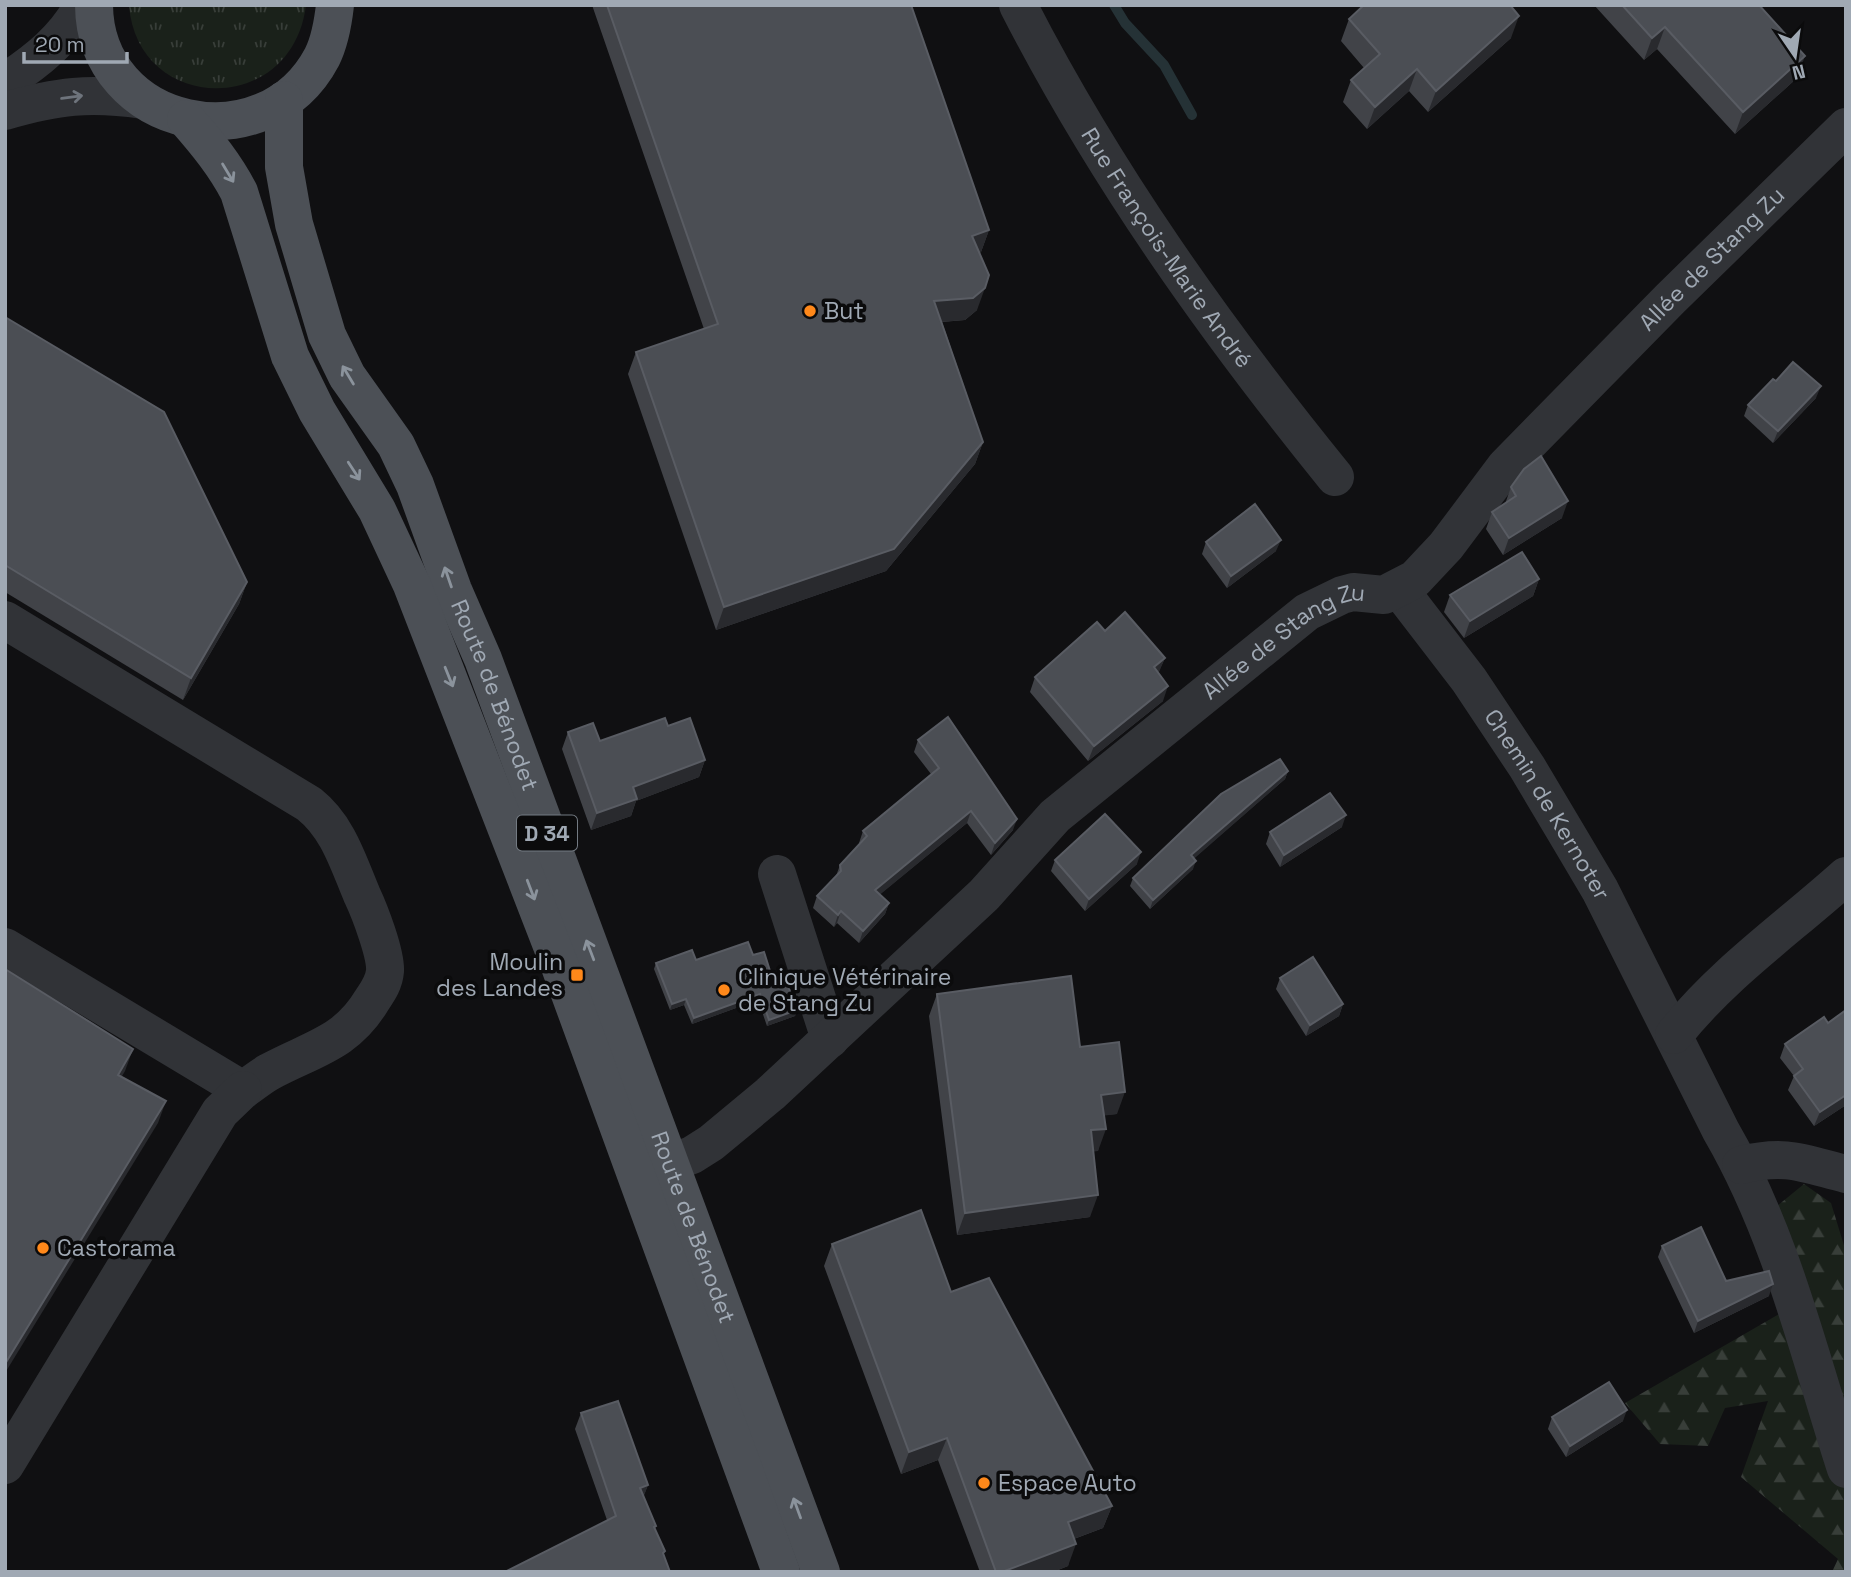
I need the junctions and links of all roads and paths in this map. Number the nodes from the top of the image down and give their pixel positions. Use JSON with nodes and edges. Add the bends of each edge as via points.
{"nodes":[{"id":1,"x":83,"y":5,"type":"edge"},
{"id":2,"x":94,"y":5,"type":"edge"},
{"id":3,"x":335,"y":5,"type":"edge"},
{"id":4,"x":1018,"y":5,"type":"edge"},
{"id":5,"x":5,"y":82,"type":"edge"},
{"id":6,"x":144,"y":100,"type":"junction"},
{"id":7,"x":284,"y":100,"type":"junction"},
{"id":8,"x":5,"y":111,"type":"edge"},
{"id":9,"x":186,"y":119,"type":"junction"},
{"id":10,"x":1846,"y":127,"type":"edge"},
{"id":11,"x":1335,"y":477,"type":"dead end"},
{"id":12,"x":1399,"y":589,"type":"junction"},
{"id":13,"x":5,"y":621,"type":"edge"},
{"id":14,"x":777,"y":874,"type":"dead end"},
{"id":15,"x":1846,"y":876,"type":"edge"},
{"id":16,"x":5,"y":947,"type":"edge"},
{"id":17,"x":558,"y":961,"type":"junction"},
{"id":18,"x":1674,"y":1035,"type":"junction"},
{"id":19,"x":830,"y":1039,"type":"junction"},
{"id":20,"x":243,"y":1090,"type":"junction"},
{"id":21,"x":671,"y":1163,"type":"junction"},
{"id":22,"x":1741,"y":1165,"type":"junction"},
{"id":23,"x":1846,"y":1174,"type":"edge"},
{"id":24,"x":654,"y":1227,"type":"junction"},
{"id":25,"x":5,"y":1465,"type":"edge"},
{"id":26,"x":1846,"y":1469,"type":"edge"},
{"id":27,"x":781,"y":1572,"type":"edge"},
{"id":28,"x":821,"y":1572,"type":"edge"}],
"edges":[{"from":1,"to":5,"type":"street","via":[[51,48]]},
{"from":2,"to":6,"type":"main road","via":[[103,50],[120,78]]},
{"from":3,"to":7,"type":"main road","via":[[322,57],[306,81]]},
{"from":4,"to":11,"type":"street","name":"Rue François-Marie André","via":[[1077,114],[1147,227]]},
{"from":8,"to":6,"type":"street","one_way":true,"via":[[87,94]]},
{"from":6,"to":9,"type":"main road"},
{"from":7,"to":9,"type":"main road","via":[[254,116],[232,121]]},
{"from":21,"to":7,"type":"main road","name":"Route de Bénodet","number":"D 34","one_way":true,"via":[[415,485],[327,335],[294,224],[284,167]]},
{"from":9,"to":17,"type":"main road","name":"Route de Bénodet","number":"D 34","one_way":true,"via":[[213,150],[239,192],[290,356],[390,536]]},
{"from":10,"to":12,"type":"street","name":"Allée de Stang Zu","via":[[1506,466],[1446,546]]},
{"from":12,"to":18,"type":"street","name":"Chemin de Kernoter","via":[[1469,680],[1527,767],[1600,890]]},
{"from":12,"to":19,"type":"street","name":"Allée de Stang Zu","via":[[1377,595],[1353,592],[1307,612],[1055,816],[984,895]]},
{"from":13,"to":20,"type":"street","via":[[309,804],[335,831],[368,908],[385,969],[383,982],[349,1030]]},
{"from":14,"to":19,"type":"street"},
{"from":15,"to":18,"type":"street","via":[[1723,980]]},
{"from":16,"to":20,"type":"street"},
{"from":17,"to":21,"type":"street","via":[[592,1004],[649,1155]]},
{"from":17,"to":24,"type":"main road","name":"Route de Bénodet","number":"D 34"},
{"from":18,"to":22,"type":"street","name":"Chemin de Kernoter"},
{"from":19,"to":21,"type":"street","name":"Allée de Stang Zu","via":[[727,1131]]},
{"from":20,"to":25,"type":"street","via":[[220,1112]]},
{"from":21,"to":24,"type":"street","via":[[653,1188]]},
{"from":28,"to":21,"type":"main road","name":"Route de Bénodet","number":"D 34","one_way":true},
{"from":22,"to":23,"type":"street","via":[[1784,1158]]},
{"from":22,"to":26,"type":"street","name":"Chemin de Kernoter","via":[[1788,1281]]},
{"from":24,"to":27,"type":"main road","name":"Route de Bénodet","number":"D 34"}]}
